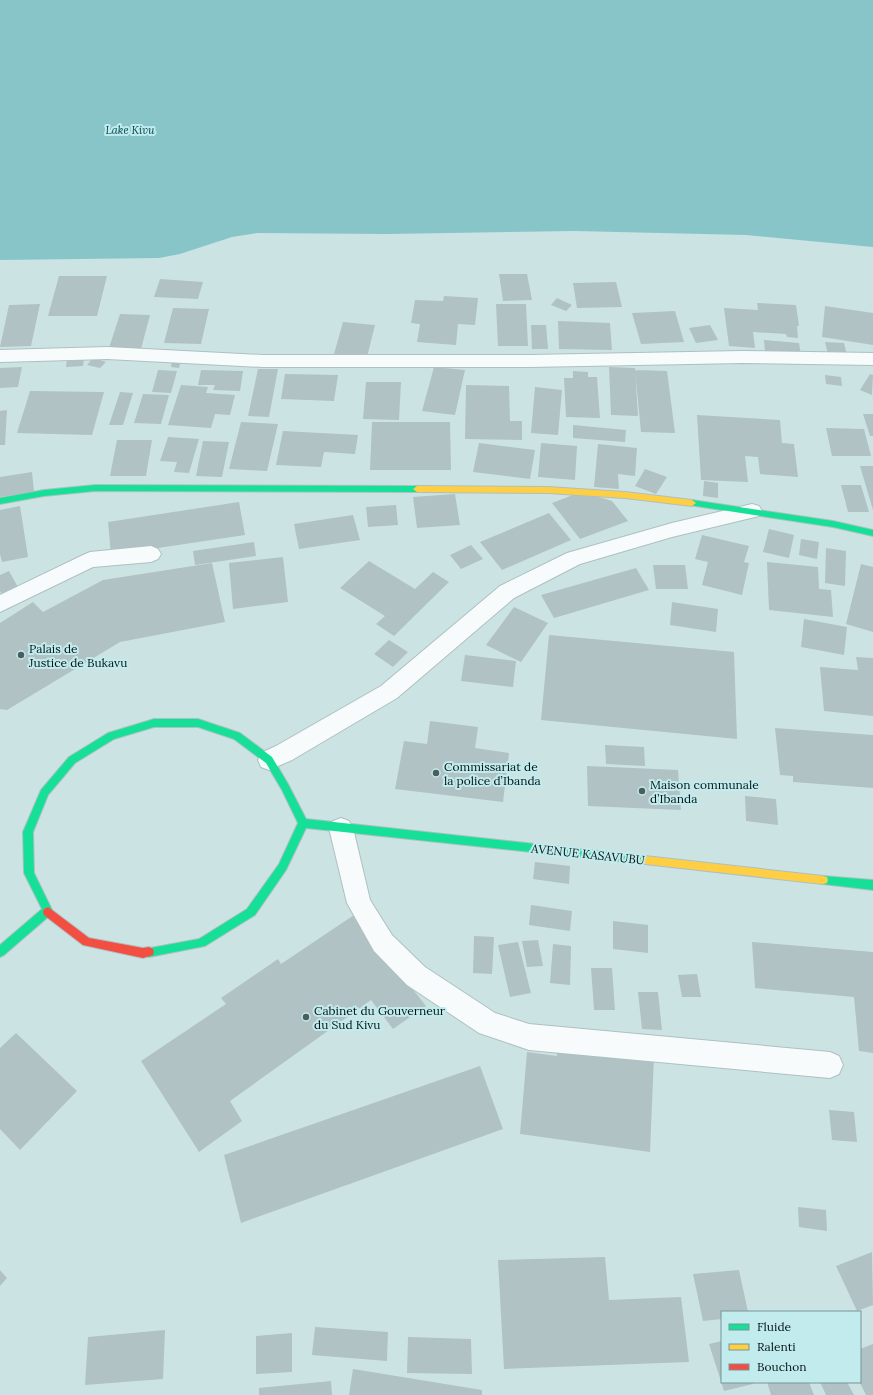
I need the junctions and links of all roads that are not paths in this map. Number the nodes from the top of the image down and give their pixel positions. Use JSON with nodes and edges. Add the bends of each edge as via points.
{"nodes":[{"id":1,"x":0,"y":356,"type":"edge"},
{"id":2,"x":873,"y":359,"type":"edge"},
{"id":3,"x":0,"y":501,"type":"edge"},
{"id":4,"x":752,"y":511,"type":"junction"},
{"id":5,"x":873,"y":533,"type":"edge"},
{"id":6,"x":151,"y":554,"type":"dead end"},
{"id":7,"x":0,"y":604,"type":"edge"},
{"id":8,"x":269,"y":760,"type":"junction"},
{"id":9,"x":303,"y":823,"type":"junction"},
{"id":10,"x":341,"y":828,"type":"junction"},
{"id":11,"x":873,"y":885,"type":"edge"},
{"id":12,"x":47,"y":911,"type":"junction"},
{"id":13,"x":0,"y":952,"type":"edge"},
{"id":14,"x":830,"y":1065,"type":"dead end"}],
"edges":[{"from":1,"to":2,"type":"street","via":[[108,353],[263,361],[530,361],[742,357]]},
{"from":3,"to":4,"type":"street","via":[[95,488],[548,490],[625,495]]},
{"from":4,"to":5,"type":"street"},
{"from":4,"to":8,"type":"street","via":[[672,530],[574,558],[507,592],[389,692]]},
{"from":6,"to":7,"type":"street","via":[[90,560]]},
{"from":8,"to":9,"type":"street","via":[[286,787]]},
{"from":8,"to":12,"type":"street","via":[[237,736],[198,723],[154,723],[118,733],[72,760],[44,793],[28,832],[29,873]]},
{"from":9,"to":10,"type":"street","name":"AVENUE KASAVUBU"},
{"from":9,"to":12,"type":"street","via":[[283,867],[251,912],[201,942],[143,953],[87,942]]},
{"from":10,"to":11,"type":"street","name":"AVENUE KASAVUBU"},
{"from":10,"to":14,"type":"street","via":[[359,903],[383,943],[416,976],[488,1024],[529,1037]]},
{"from":12,"to":13,"type":"street"}]}
